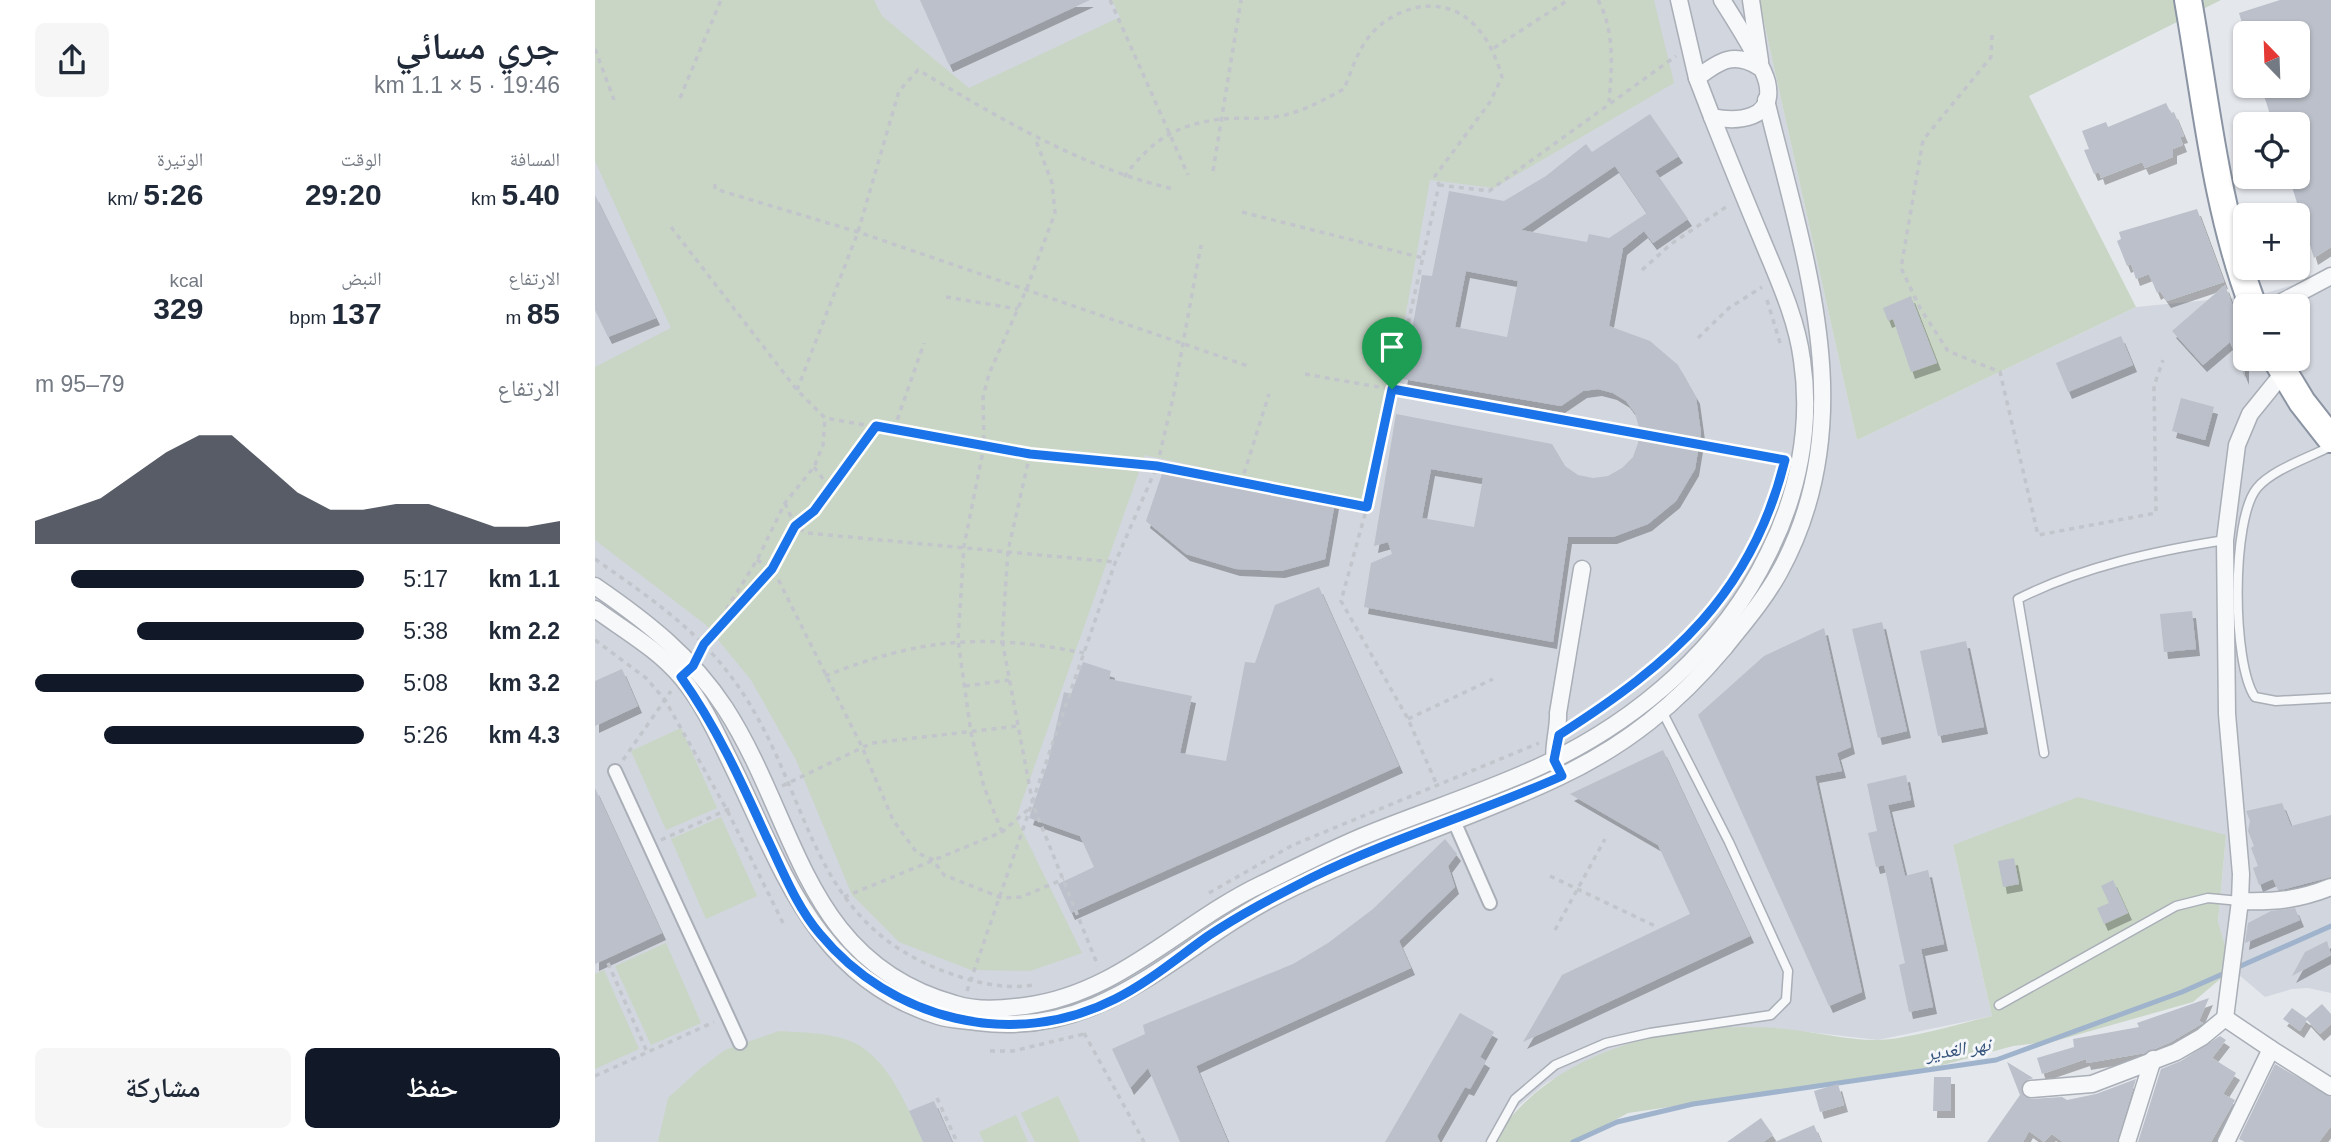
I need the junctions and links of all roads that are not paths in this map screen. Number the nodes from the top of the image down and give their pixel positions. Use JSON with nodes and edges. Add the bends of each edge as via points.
{"nodes":[{"id":1,"x":1679,"y":0,"type":"edge"},
{"id":2,"x":1722,"y":0,"type":"edge"},
{"id":3,"x":1751,"y":0,"type":"edge"},
{"id":4,"x":2187,"y":0,"type":"edge"},
{"id":5,"x":1761,"y":69,"type":"junction"},
{"id":6,"x":1697,"y":78,"type":"junction"},
{"id":7,"x":1766,"y":100,"type":"junction"},
{"id":8,"x":1712,"y":117,"type":"junction"},
{"id":9,"x":2331,"y":275,"type":"edge"},
{"id":10,"x":2249,"y":294,"type":"edge"},
{"id":11,"x":2296,"y":294,"type":"edge"},
{"id":12,"x":2276,"y":371,"type":"edge"},
{"id":13,"x":2284,"y":371,"type":"edge"},
{"id":14,"x":2331,"y":439,"type":"edge"},
{"id":15,"x":2331,"y":446,"type":"edge"},
{"id":16,"x":2225,"y":540,"type":"junction"},
{"id":17,"x":1582,"y":569,"type":"dead end"},
{"id":18,"x":595,"y":586,"type":"edge"},
{"id":19,"x":595,"y":609,"type":"edge"},
{"id":20,"x":687,"y":671,"type":"junction"},
{"id":21,"x":1655,"y":695,"type":"junction"},
{"id":22,"x":2331,"y":698,"type":"edge"},
{"id":23,"x":1663,"y":713,"type":"junction"},
{"id":24,"x":2044,"y":753,"type":"dead end"},
{"id":25,"x":1554,"y":760,"type":"junction"},
{"id":26,"x":615,"y":771,"type":"road end"},
{"id":27,"x":1562,"y":776,"type":"junction"},
{"id":28,"x":1454,"y":821,"type":"junction"},
{"id":29,"x":2331,"y":887,"type":"edge"},
{"id":30,"x":2241,"y":901,"type":"junction"},
{"id":31,"x":1490,"y":903,"type":"dead end"},
{"id":32,"x":1145,"y":959,"type":"junction"},
{"id":33,"x":1154,"y":976,"type":"junction"},
{"id":34,"x":1075,"y":995,"type":"junction"},
{"id":35,"x":1999,"y":1005,"type":"dead end"},
{"id":36,"x":1079,"y":1013,"type":"junction"},
{"id":37,"x":2225,"y":1018,"type":"junction"},
{"id":38,"x":740,"y":1043,"type":"dead end"},
{"id":39,"x":2271,"y":1049,"type":"junction"},
{"id":40,"x":2153,"y":1059,"type":"junction"},
{"id":41,"x":2331,"y":1087,"type":"edge"},
{"id":42,"x":2031,"y":1089,"type":"dead end"},
{"id":43,"x":1491,"y":1142,"type":"edge"},
{"id":44,"x":2127,"y":1142,"type":"edge"},
{"id":45,"x":2226,"y":1142,"type":"edge"}],
"edges":[{"from":1,"to":6,"type":"street"},
{"from":2,"to":5,"type":"street"},
{"from":3,"to":5,"type":"street"},
{"from":4,"to":10,"type":"highway","via":[[2221,192]]},
{"from":5,"to":6,"type":"street","via":[[1746,58],[1730,57]]},
{"from":5,"to":7,"type":"street","via":[[1768,89]]},
{"from":6,"to":8,"type":"street"},
{"from":7,"to":8,"type":"street","via":[[1747,120]]},
{"from":7,"to":23,"type":"street","via":[[1807,271],[1822,366],[1823,436],[1818,471],[1801,526],[1777,577],[1753,614],[1696,682]]},
{"from":8,"to":21,"type":"street","via":[[1796,331],[1803,361],[1804,440],[1789,505],[1758,576],[1716,634]]},
{"from":9,"to":11,"type":"street"},
{"from":12,"to":16,"type":"street","via":[[2237,445]]},
{"from":13,"to":14,"type":"highway"},
{"from":15,"to":22,"type":"lane","via":[[2267,479],[2250,498],[2239,559],[2237,605],[2242,663],[2255,697],[2276,701]]},
{"from":16,"to":24,"type":"lane","via":[[2160,550],[2039,588],[2018,599]]},
{"from":16,"to":30,"type":"street","via":[[2227,714]]},
{"from":17,"to":25,"type":"street"},
{"from":18,"to":20,"type":"street","via":[[658,631]]},
{"from":19,"to":20,"type":"street"},
{"from":20,"to":34,"type":"street","via":[[727,712],[825,911],[858,950],[913,988],[958,1005],[999,1009]]},
{"from":20,"to":36,"type":"street","via":[[805,915],[846,963],[904,1002],[951,1019],[1004,1026]]},
{"from":21,"to":23,"type":"lane"},
{"from":21,"to":25,"type":"street"},
{"from":23,"to":27,"type":"street"},
{"from":23,"to":43,"type":"lane","via":[[1788,971],[1786,999],[1771,1015],[1639,1035],[1606,1043],[1555,1065],[1515,1099]]},
{"from":25,"to":27,"type":"street"},
{"from":25,"to":32,"type":"street","via":[[1363,836],[1254,887]]},
{"from":26,"to":38,"type":"street"},
{"from":27,"to":28,"type":"street"},
{"from":28,"to":31,"type":"street"},
{"from":28,"to":33,"type":"street","via":[[1372,851],[1265,902]]},
{"from":29,"to":30,"type":"street","via":[[2302,899]]},
{"from":30,"to":35,"type":"lane","via":[[2208,898],[2176,906]]},
{"from":30,"to":37,"type":"street"},
{"from":32,"to":33,"type":"street"},
{"from":32,"to":34,"type":"street"},
{"from":33,"to":36,"type":"street"},
{"from":34,"to":36,"type":"street"},
{"from":37,"to":39,"type":"street"},
{"from":37,"to":40,"type":"street","via":[[2176,1052]]},
{"from":39,"to":41,"type":"street"},
{"from":39,"to":45,"type":"street"},
{"from":40,"to":42,"type":"street","via":[[2092,1083]]},
{"from":40,"to":44,"type":"street"}]}
